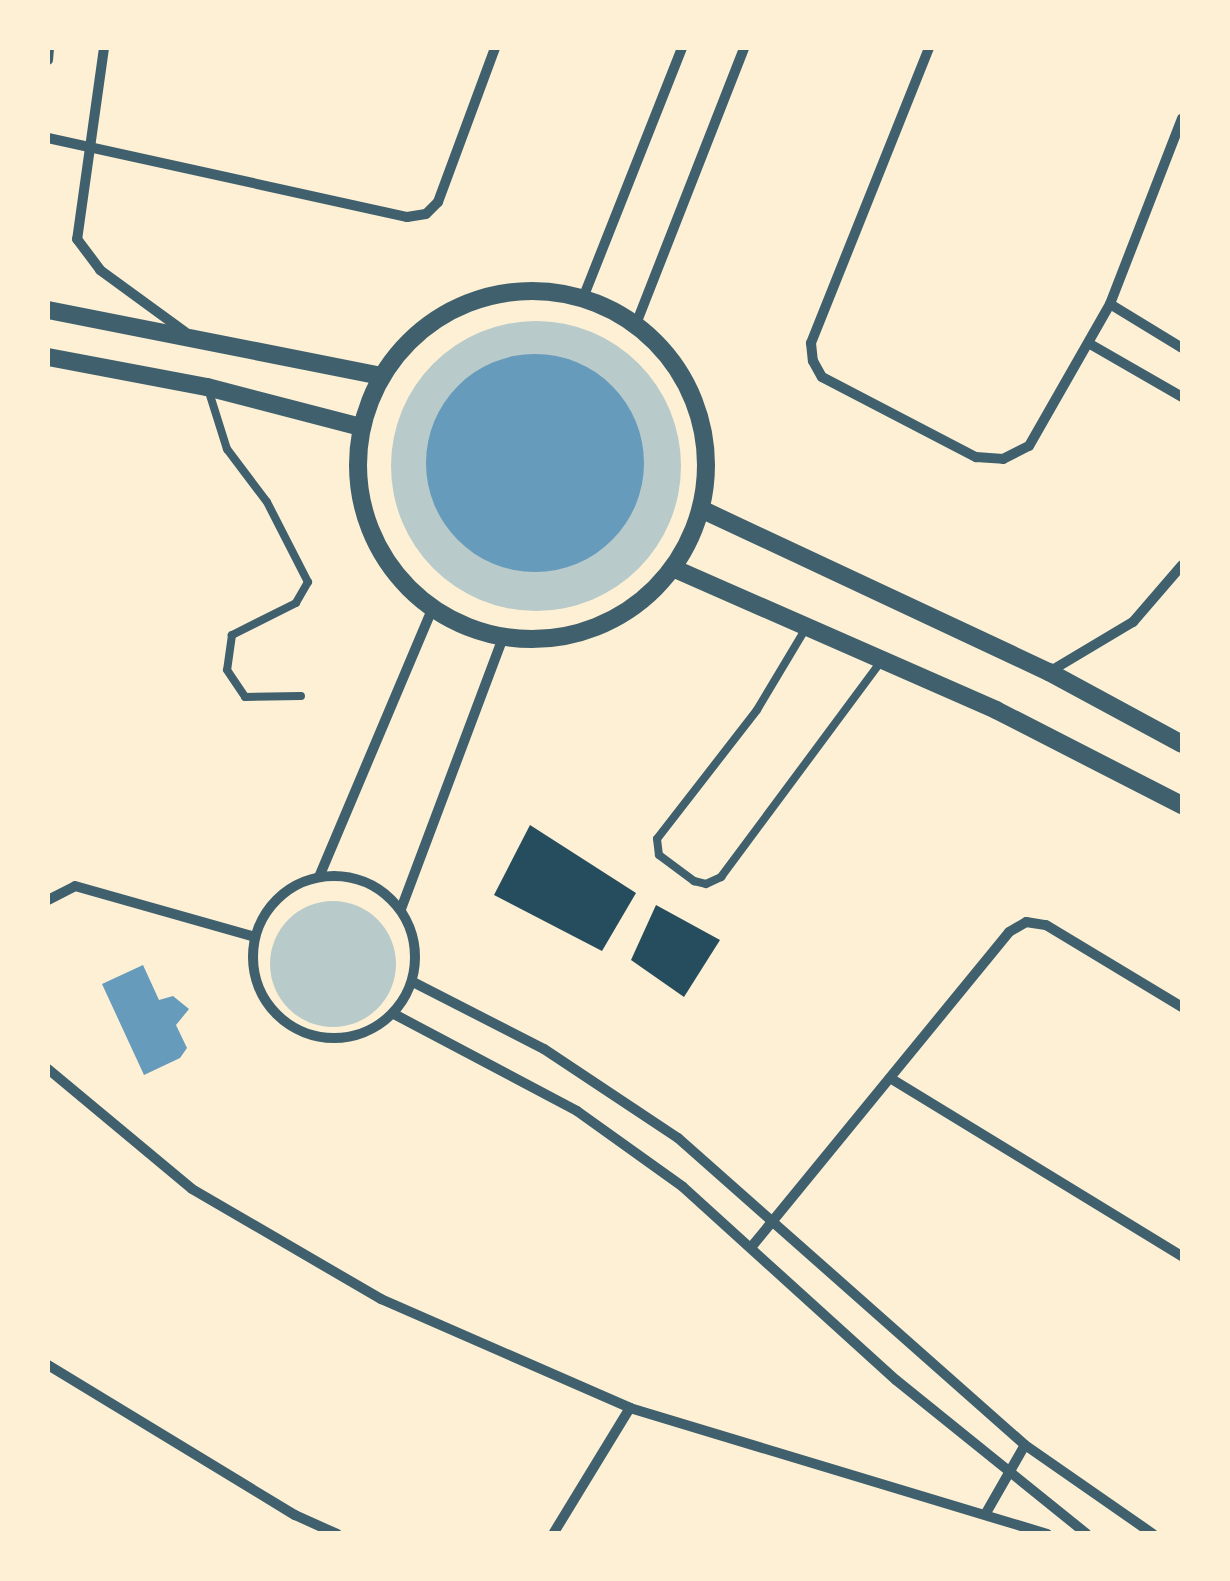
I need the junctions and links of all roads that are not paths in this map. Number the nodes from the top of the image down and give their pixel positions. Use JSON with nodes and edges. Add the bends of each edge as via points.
{"nodes":[{"id":1,"x":50,"y":48,"type":"edge"},
{"id":2,"x":104,"y":48,"type":"edge"},
{"id":3,"x":496,"y":48,"type":"edge"},
{"id":4,"x":682,"y":48,"type":"edge"},
{"id":5,"x":744,"y":48,"type":"edge"},
{"id":6,"x":929,"y":48,"type":"edge"},
{"id":7,"x":48,"y":60,"type":"edge"},
{"id":8,"x":1182,"y":118,"type":"edge"},
{"id":9,"x":48,"y":138,"type":"edge"},
{"id":10,"x":87,"y":144,"type":"junction"},
{"id":11,"x":583,"y":298,"type":"junction"},
{"id":12,"x":1110,"y":304,"type":"junction"},
{"id":13,"x":48,"y":310,"type":"edge"},
{"id":14,"x":636,"y":324,"type":"junction"},
{"id":15,"x":186,"y":332,"type":"junction"},
{"id":16,"x":1090,"y":344,"type":"junction"},
{"id":17,"x":1182,"y":348,"type":"edge"},
{"id":18,"x":48,"y":357,"type":"edge"},
{"id":19,"x":381,"y":376,"type":"junction"},
{"id":20,"x":207,"y":388,"type":"junction"},
{"id":21,"x":1182,"y":397,"type":"edge"},
{"id":22,"x":360,"y":427,"type":"junction"},
{"id":23,"x":703,"y":510,"type":"junction"},
{"id":24,"x":1182,"y":565,"type":"edge"},
{"id":25,"x":675,"y":569,"type":"junction"},
{"id":26,"x":432,"y":608,"type":"junction"},
{"id":27,"x":806,"y":628,"type":"junction"},
{"id":28,"x":503,"y":638,"type":"junction"},
{"id":29,"x":882,"y":660,"type":"junction"},
{"id":30,"x":1049,"y":672,"type":"junction"},
{"id":31,"x":302,"y":696,"type":"dead end"},
{"id":32,"x":1182,"y":744,"type":"edge"},
{"id":33,"x":1182,"y":806,"type":"edge"},
{"id":34,"x":319,"y":877,"type":"junction"},
{"id":35,"x":48,"y":900,"type":"edge"},
{"id":36,"x":401,"y":909,"type":"junction"},
{"id":37,"x":255,"y":937,"type":"junction"},
{"id":38,"x":414,"y":982,"type":"junction"},
{"id":39,"x":1182,"y":1007,"type":"edge"},
{"id":40,"x":394,"y":1014,"type":"junction"},
{"id":41,"x":48,"y":1069,"type":"edge"},
{"id":42,"x":890,"y":1078,"type":"junction"},
{"id":43,"x":773,"y":1217,"type":"junction"},
{"id":44,"x":753,"y":1245,"type":"junction"},
{"id":45,"x":1182,"y":1256,"type":"edge"},
{"id":46,"x":48,"y":1365,"type":"edge"},
{"id":47,"x":630,"y":1408,"type":"junction"},
{"id":48,"x":1025,"y":1445,"type":"junction"},
{"id":49,"x":1008,"y":1475,"type":"junction"},
{"id":50,"x":986,"y":1513,"type":"junction"},
{"id":51,"x":337,"y":1534,"type":"edge"},
{"id":52,"x":553,"y":1534,"type":"edge"},
{"id":53,"x":1047,"y":1534,"type":"edge"},
{"id":54,"x":1087,"y":1534,"type":"edge"},
{"id":55,"x":1152,"y":1534,"type":"edge"}],
"edges":[{"from":1,"to":7,"type":"street"},
{"from":2,"to":10,"type":"street"},
{"from":3,"to":10,"type":"street","via":[[438,202],[426,214],[407,217]]},
{"from":4,"to":11,"type":"street"},
{"from":5,"to":14,"type":"street"},
{"from":6,"to":16,"type":"street","via":[[811,343],[813,362],[822,376],[959,448],[1002,459],[1029,446]]},
{"from":8,"to":12,"type":"street"},
{"from":9,"to":10,"type":"street"},
{"from":10,"to":15,"type":"street","via":[[77,239],[84,256]]},
{"from":11,"to":14,"type":"street"},
{"from":11,"to":19,"type":"street","via":[[526,290],[468,302],[418,332]]},
{"from":12,"to":16,"type":"street"},
{"from":12,"to":17,"type":"street"},
{"from":13,"to":15,"type":"street"},
{"from":14,"to":23,"type":"street","via":[[683,376],[706,441]]},
{"from":15,"to":19,"type":"street"},
{"from":16,"to":21,"type":"street"},
{"from":18,"to":20,"type":"street"},
{"from":19,"to":22,"type":"street"},
{"from":20,"to":22,"type":"street"},
{"from":20,"to":31,"type":"lane","via":[[227,449],[267,502],[308,582],[296,603],[232,634],[227,670],[245,698]]},
{"from":22,"to":26,"type":"street","via":[[359,496],[384,560]]},
{"from":23,"to":25,"type":"street"},
{"from":23,"to":30,"type":"street"},
{"from":24,"to":30,"type":"street","via":[[1134,622]]},
{"from":25,"to":27,"type":"street"},
{"from":25,"to":28,"type":"street","via":[[628,613],[583,631]]},
{"from":26,"to":28,"type":"street"},
{"from":26,"to":34,"type":"street"},
{"from":27,"to":29,"type":"street"},
{"from":27,"to":29,"type":"lane","via":[[757,710],[658,839],[659,855],[694,881],[722,877]]},
{"from":28,"to":36,"type":"street"},
{"from":29,"to":33,"type":"street"},
{"from":30,"to":32,"type":"street"},
{"from":34,"to":36,"type":"street","via":[[350,877],[379,888]]},
{"from":34,"to":37,"type":"street","via":[[290,888],[268,909]]},
{"from":35,"to":37,"type":"street","via":[[75,886]]},
{"from":36,"to":38,"type":"street","via":[[416,944]]},
{"from":37,"to":40,"type":"street","via":[[253,967],[262,997],[309,1036],[340,1039],[370,1032]]},
{"from":38,"to":40,"type":"street"},
{"from":38,"to":43,"type":"street","via":[[558,1058],[678,1138]]},
{"from":39,"to":42,"type":"street","via":[[1046,925],[1026,922],[1008,932]]},
{"from":40,"to":44,"type":"street","via":[[577,1110]]},
{"from":41,"to":47,"type":"street","via":[[192,1189],[364,1289]]},
{"from":42,"to":43,"type":"street"},
{"from":42,"to":45,"type":"street"},
{"from":43,"to":44,"type":"street"},
{"from":43,"to":48,"type":"street"},
{"from":44,"to":49,"type":"street"},
{"from":46,"to":51,"type":"street","via":[[295,1516]]},
{"from":47,"to":50,"type":"street"},
{"from":47,"to":52,"type":"street"},
{"from":48,"to":49,"type":"street"},
{"from":48,"to":55,"type":"street"},
{"from":49,"to":50,"type":"street"},
{"from":49,"to":54,"type":"street"},
{"from":50,"to":53,"type":"street"}]}
